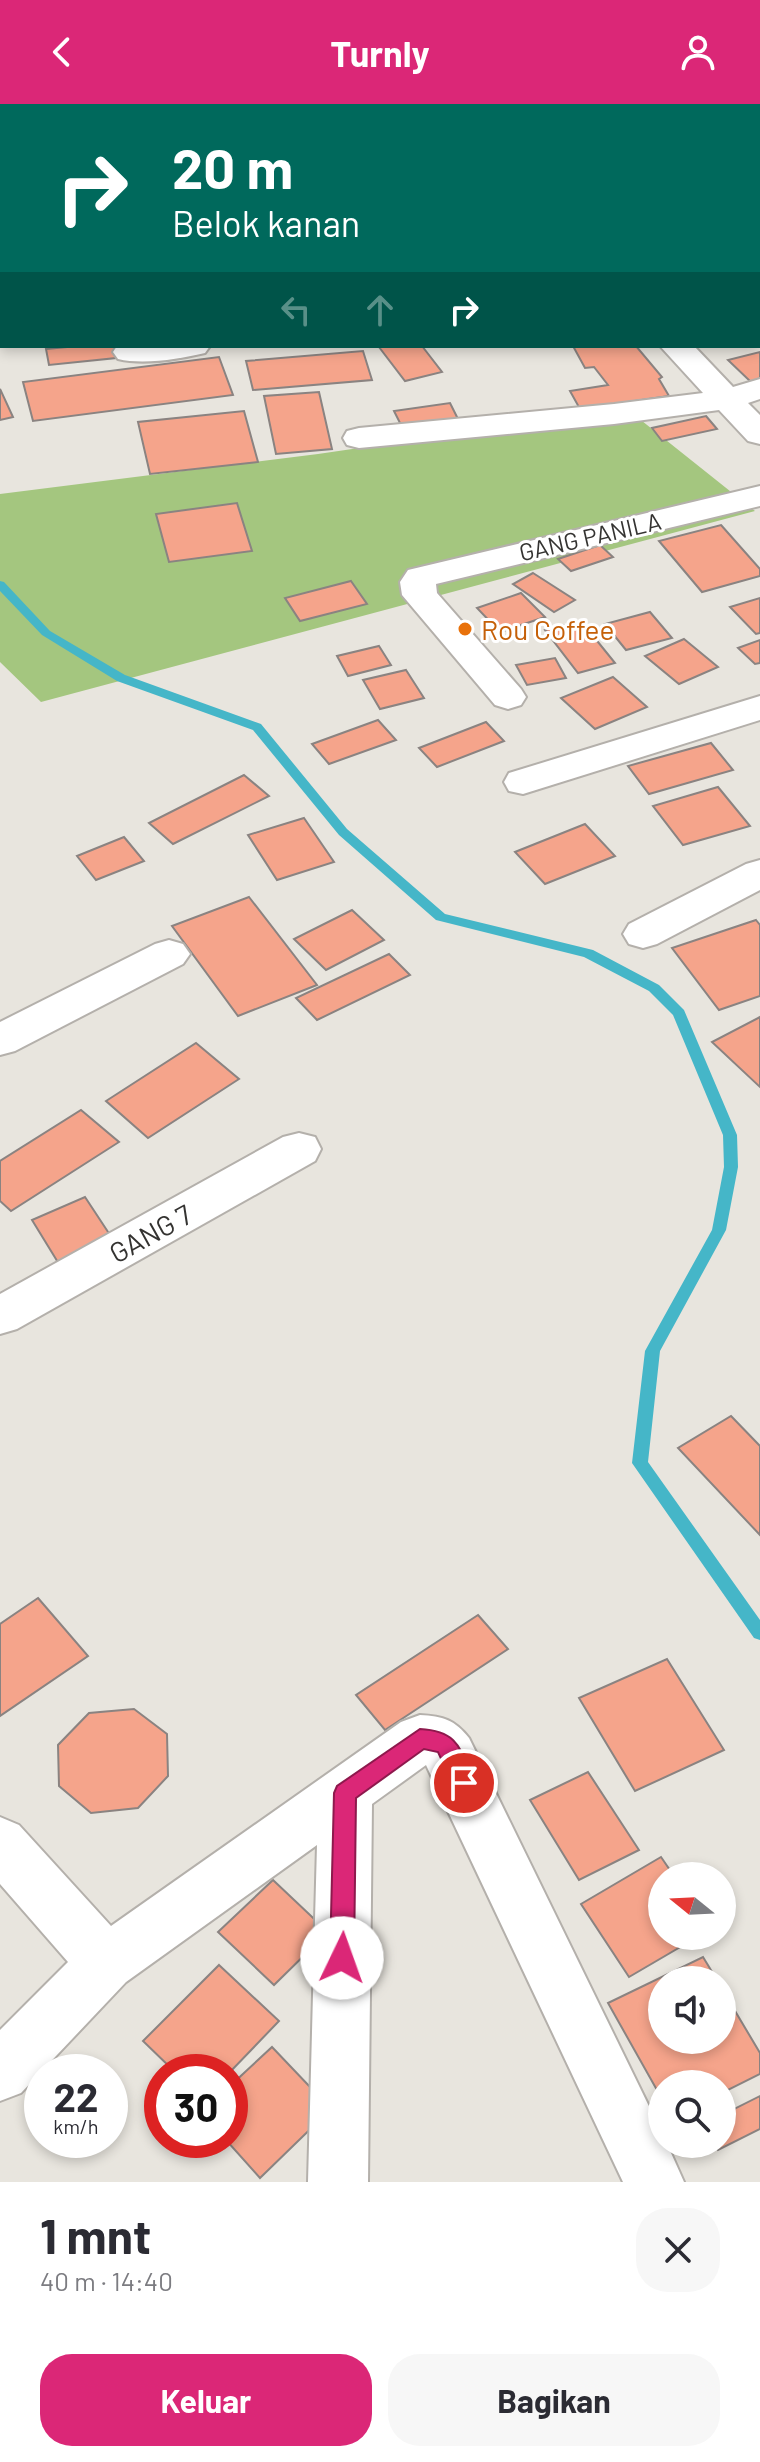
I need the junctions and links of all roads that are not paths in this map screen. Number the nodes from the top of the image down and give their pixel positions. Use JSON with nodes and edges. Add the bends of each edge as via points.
{"nodes":[{"id":1,"x":172,"y":348,"type":"edge"},
{"id":2,"x":700,"y":348,"type":"edge"},
{"id":3,"x":680,"y":350,"type":"edge"},
{"id":4,"x":129,"y":352,"type":"dead end"},
{"id":5,"x":760,"y":389,"type":"edge"},
{"id":6,"x":727,"y":399,"type":"junction"},
{"id":7,"x":760,"y":434,"type":"edge"},
{"id":8,"x":359,"y":438,"type":"dead end"},
{"id":9,"x":760,"y":496,"type":"edge"},
{"id":10,"x":508,"y":697,"type":"dead end"},
{"id":11,"x":760,"y":708,"type":"edge"},
{"id":12,"x":523,"y":782,"type":"dead end"},
{"id":13,"x":760,"y":873,"type":"edge"},
{"id":14,"x":643,"y":934,"type":"dead end"},
{"id":15,"x":169,"y":954,"type":"dead end"},
{"id":16,"x":0,"y":1040,"type":"edge"},
{"id":17,"x":299,"y":1149,"type":"dead end"},
{"id":18,"x":0,"y":1316,"type":"edge"},
{"id":19,"x":345,"y":1793,"type":"junction"},
{"id":20,"x":0,"y":1843,"type":"edge"},
{"id":21,"x":106,"y":1963,"type":"junction"},
{"id":22,"x":0,"y":2072,"type":"edge"},
{"id":23,"x":338,"y":2182,"type":"edge"},
{"id":24,"x":654,"y":2182,"type":"edge"}],
"edges":[{"from":1,"to":4,"type":"street"},
{"from":2,"to":3,"type":"street"},
{"from":3,"to":6,"type":"street"},
{"from":5,"to":6,"type":"street"},
{"from":6,"to":7,"type":"street"},
{"from":6,"to":8,"type":"street"},
{"from":9,"to":10,"type":"street","name":"GANG PANILA","via":[[420,577],[420,595]]},
{"from":11,"to":12,"type":"street"},
{"from":13,"to":14,"type":"street"},
{"from":15,"to":16,"type":"street"},
{"from":17,"to":18,"type":"street","name":"GANG 7"},
{"from":19,"to":21,"type":"street"},
{"from":19,"to":23,"type":"street"},
{"from":19,"to":24,"type":"street","via":[[420,1739],[446,1745]]},
{"from":20,"to":21,"type":"street"},
{"from":21,"to":22,"type":"street"}]}
